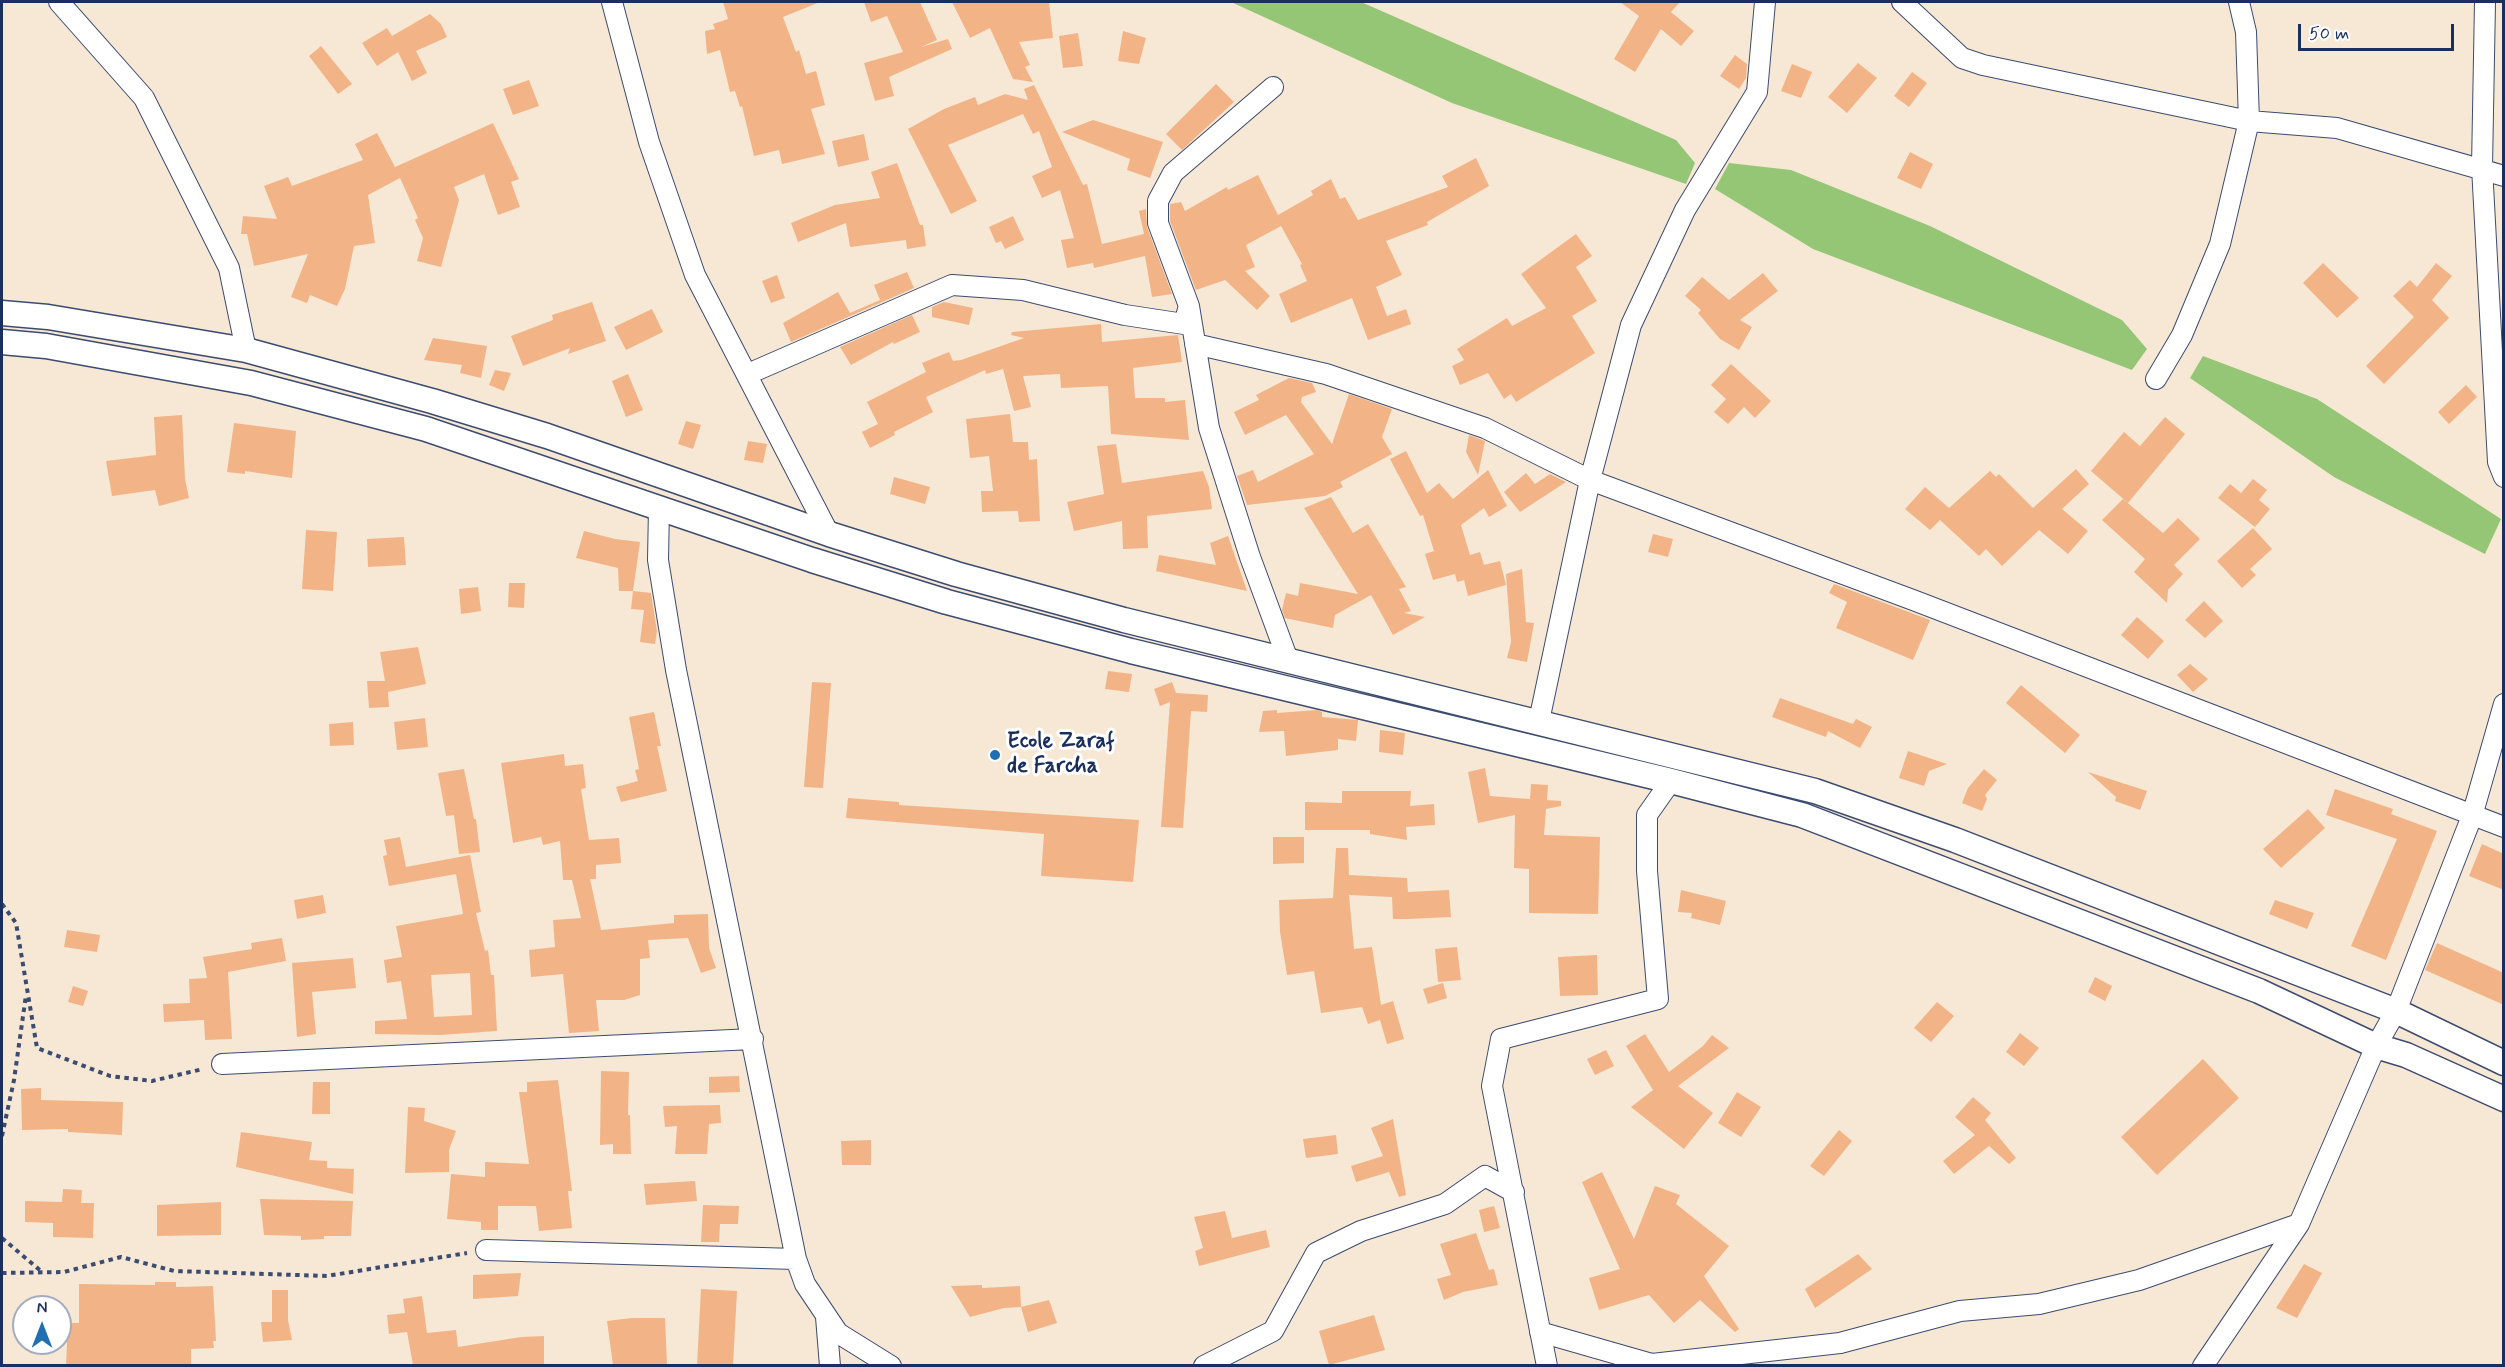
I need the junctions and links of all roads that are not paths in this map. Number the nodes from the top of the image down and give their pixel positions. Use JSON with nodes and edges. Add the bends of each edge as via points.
{"nodes":[{"id":1,"x":59,"y":2,"type":"edge"},
{"id":2,"x":612,"y":2,"type":"edge"},
{"id":3,"x":1765,"y":2,"type":"edge"},
{"id":4,"x":1902,"y":2,"type":"edge"},
{"id":5,"x":2239,"y":2,"type":"edge"},
{"id":6,"x":2485,"y":2,"type":"edge"},
{"id":7,"x":1273,"y":87,"type":"dead end"},
{"id":8,"x":2249,"y":121,"type":"junction"},
{"id":9,"x":2482,"y":167,"type":"junction"},
{"id":10,"x":2504,"y":176,"type":"edge"},
{"id":11,"x":1189,"y":306,"type":"junction"},
{"id":12,"x":2,"y":313,"type":"edge"},
{"id":13,"x":2,"y":342,"type":"edge"},
{"id":14,"x":1195,"y":344,"type":"junction"},
{"id":15,"x":246,"y":350,"type":"junction"},
{"id":16,"x":748,"y":374,"type":"junction"},
{"id":17,"x":2156,"y":379,"type":"dead end"},
{"id":18,"x":2504,"y":477,"type":"edge"},
{"id":19,"x":1590,"y":480,"type":"junction"},
{"id":20,"x":659,"y":508,"type":"junction"},
{"id":21,"x":829,"y":534,"type":"junction"},
{"id":22,"x":956,"y":574,"type":"junction"},
{"id":23,"x":947,"y":602,"type":"junction"},
{"id":24,"x":1288,"y":660,"type":"junction"},
{"id":25,"x":2504,"y":704,"type":"edge"},
{"id":26,"x":1539,"y":721,"type":"junction"},
{"id":27,"x":1671,"y":781,"type":"junction"},
{"id":28,"x":2472,"y":816,"type":"junction"},
{"id":29,"x":2504,"y":827,"type":"edge"},
{"id":30,"x":2396,"y":1011,"type":"junction"},
{"id":31,"x":753,"y":1039,"type":"junction"},
{"id":32,"x":2376,"y":1046,"type":"junction"},
{"id":33,"x":2504,"y":1063,"type":"edge"},
{"id":34,"x":222,"y":1064,"type":"road end"},
{"id":35,"x":2504,"y":1099,"type":"edge"},
{"id":36,"x":1515,"y":1192,"type":"junction"},
{"id":37,"x":2299,"y":1224,"type":"junction"},
{"id":38,"x":486,"y":1250,"type":"road end"},
{"id":39,"x":796,"y":1259,"type":"junction"},
{"id":40,"x":826,"y":1316,"type":"junction"},
{"id":41,"x":1540,"y":1332,"type":"junction"},
{"id":42,"x":830,"y":1365,"type":"edge"},
{"id":43,"x":891,"y":1365,"type":"edge"},
{"id":44,"x":1204,"y":1365,"type":"edge"},
{"id":45,"x":1547,"y":1365,"type":"edge"},
{"id":46,"x":1652,"y":1365,"type":"edge"},
{"id":47,"x":2203,"y":1365,"type":"edge"}],
"edges":[{"from":1,"to":15,"type":"street","via":[[144,98],[229,268]]},
{"from":2,"to":16,"type":"street","via":[[649,142],[695,275]]},
{"from":3,"to":19,"type":"street","via":[[1757,92],[1685,210],[1630,325]]},
{"from":4,"to":8,"type":"street","via":[[1962,58]]},
{"from":5,"to":8,"type":"street","via":[[2246,32]]},
{"from":6,"to":9,"type":"street"},
{"from":7,"to":11,"type":"street","via":[[1173,173],[1158,201],[1158,223]]},
{"from":8,"to":9,"type":"street","via":[[2337,128]]},
{"from":8,"to":17,"type":"street","via":[[2220,244],[2182,335]]},
{"from":9,"to":10,"type":"street"},
{"from":9,"to":18,"type":"street","via":[[2498,462]]},
{"from":11,"to":14,"type":"street"},
{"from":11,"to":16,"type":"street","via":[[1184,324],[1125,315],[1023,290],[952,285]]},
{"from":12,"to":15,"type":"street"},
{"from":13,"to":20,"type":"street","via":[[46,346],[250,383],[426,429]]},
{"from":14,"to":19,"type":"street","via":[[1326,374],[1485,428]]},
{"from":14,"to":24,"type":"street","via":[[1209,428]]},
{"from":15,"to":21,"type":"street","via":[[546,436]]},
{"from":16,"to":21,"type":"street"},
{"from":19,"to":26,"type":"street"},
{"from":19,"to":28,"type":"street"},
{"from":20,"to":23,"type":"street"},
{"from":20,"to":31,"type":"street","via":[[658,560],[674,658]]},
{"from":21,"to":22,"type":"street"},
{"from":22,"to":23,"type":"street"},
{"from":22,"to":24,"type":"street"},
{"from":23,"to":27,"type":"street","via":[[1131,651]]},
{"from":24,"to":26,"type":"street"},
{"from":25,"to":28,"type":"street"},
{"from":26,"to":30,"type":"street","via":[[1815,791],[1955,840]]},
{"from":27,"to":32,"type":"street","via":[[1813,819],[2259,991]]},
{"from":27,"to":36,"type":"street","via":[[1647,814],[1647,871],[1658,999],[1501,1040],[1492,1086]]},
{"from":28,"to":29,"type":"street"},
{"from":28,"to":30,"type":"street"},
{"from":30,"to":32,"type":"street"},
{"from":30,"to":33,"type":"street"},
{"from":31,"to":34,"type":"street"},
{"from":31,"to":39,"type":"street"},
{"from":32,"to":35,"type":"street","via":[[2406,1055]]},
{"from":32,"to":37,"type":"street"},
{"from":36,"to":41,"type":"street"},
{"from":36,"to":44,"type":"street","via":[[1485,1176],[1445,1204],[1361,1231],[1316,1253],[1273,1331]]},
{"from":37,"to":46,"type":"street","via":[[2139,1280],[2038,1304],[1960,1311],[1840,1343]]},
{"from":37,"to":47,"type":"street"},
{"from":38,"to":39,"type":"street"},
{"from":39,"to":40,"type":"street","via":[[805,1284]]},
{"from":40,"to":42,"type":"street"},
{"from":40,"to":43,"type":"street","via":[[838,1333]]},
{"from":41,"to":45,"type":"street"},
{"from":41,"to":46,"type":"street"}]}
